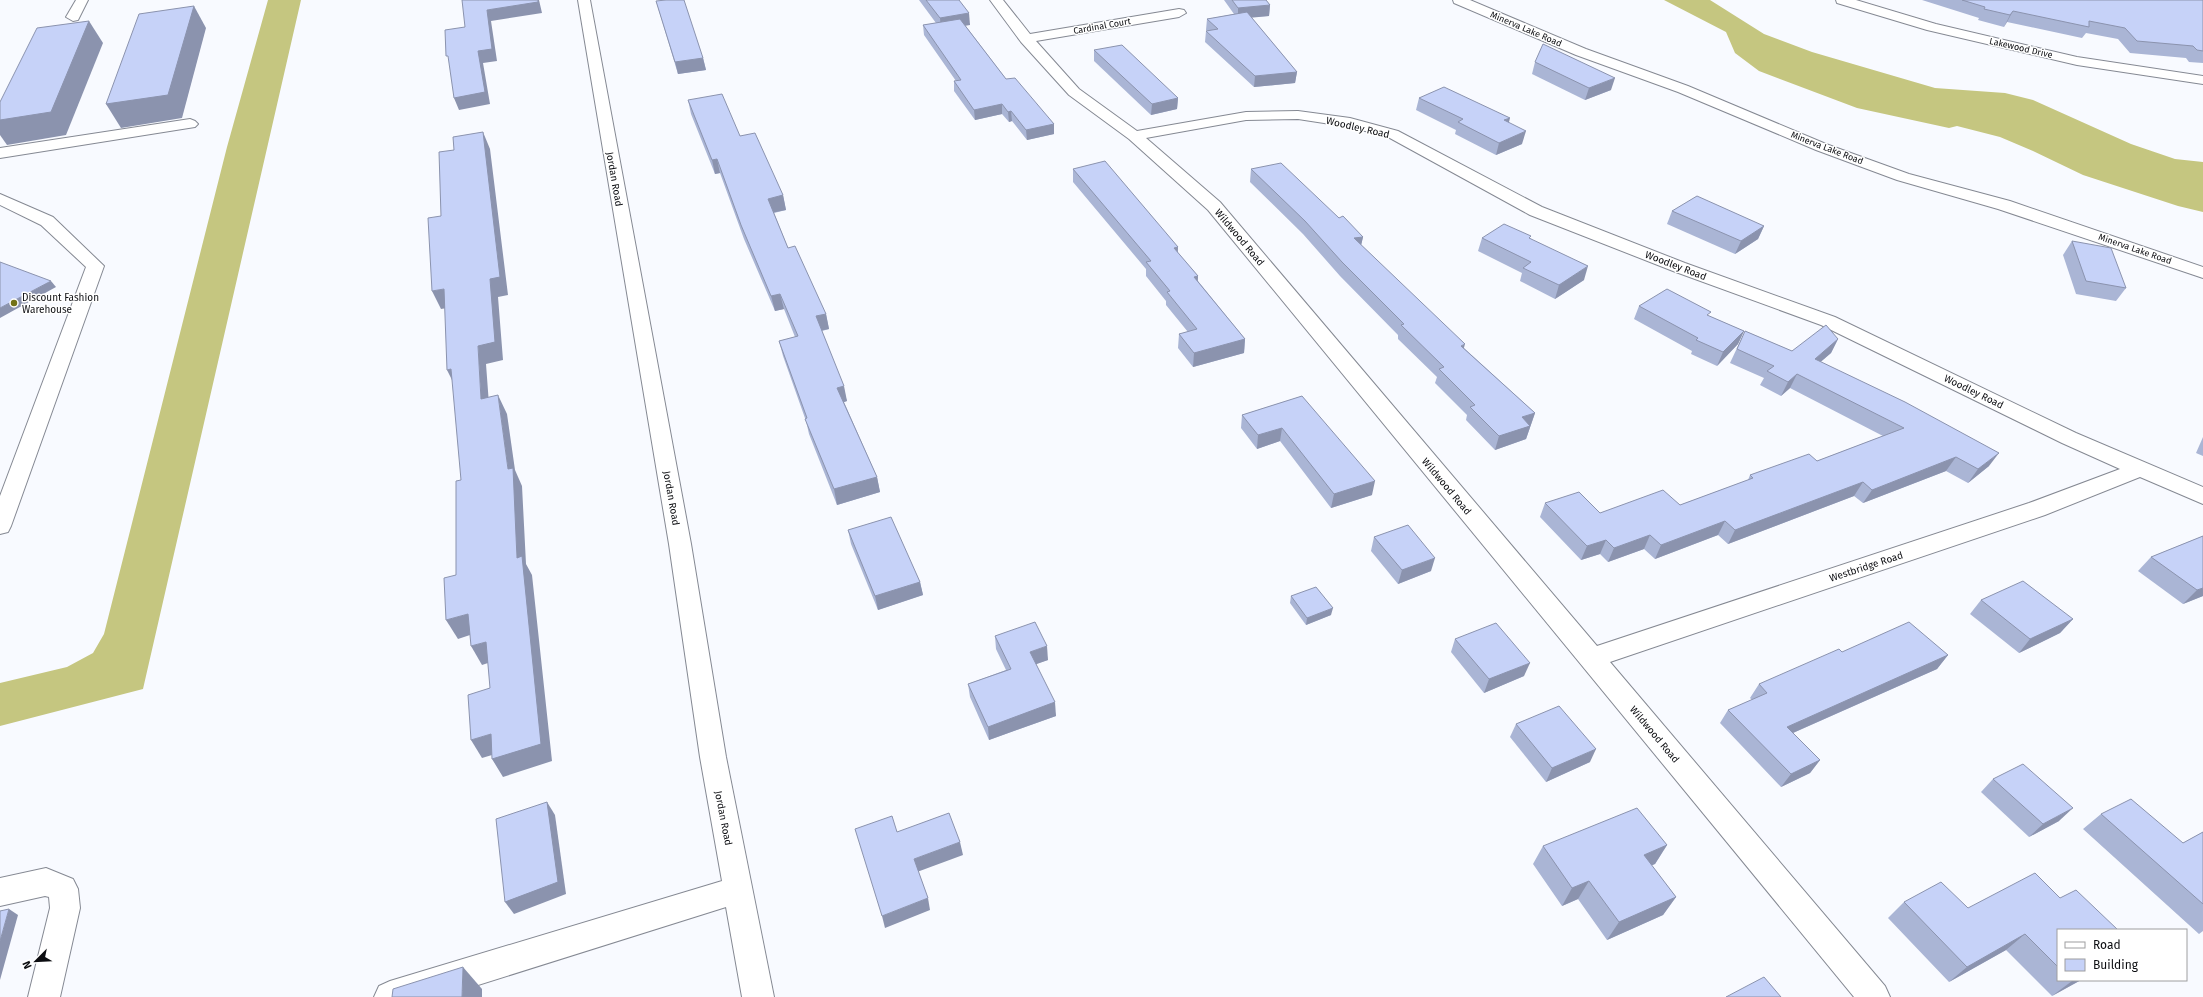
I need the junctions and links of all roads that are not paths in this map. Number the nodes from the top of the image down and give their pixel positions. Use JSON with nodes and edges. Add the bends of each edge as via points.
{"nodes":[{"id":1,"x":82,"y":0,"type":"edge"},
{"id":2,"x":584,"y":0,"type":"edge"},
{"id":3,"x":996,"y":0,"type":"edge"},
{"id":4,"x":1460,"y":0,"type":"edge"},
{"id":5,"x":1842,"y":0,"type":"edge"},
{"id":6,"x":1179,"y":13,"type":"dead end"},
{"id":7,"x":73,"y":16,"type":"dead end"},
{"id":8,"x":1026,"y":39,"type":"junction"},
{"id":9,"x":2203,"y":80,"type":"edge"},
{"id":10,"x":190,"y":124,"type":"dead end"},
{"id":11,"x":1134,"y":136,"type":"junction"},
{"id":12,"x":0,"y":153,"type":"edge"},
{"id":13,"x":0,"y":199,"type":"edge"},
{"id":14,"x":2203,"y":273,"type":"edge"},
{"id":15,"x":2140,"y":469,"type":"junction"},
{"id":16,"x":2203,"y":496,"type":"edge"},
{"id":17,"x":0,"y":526,"type":"edge"},
{"id":18,"x":1591,"y":658,"type":"junction"},
{"id":19,"x":738,"y":890,"type":"junction"},
{"id":20,"x":0,"y":892,"type":"edge"},
{"id":21,"x":44,"y":997,"type":"edge"},
{"id":22,"x":390,"y":997,"type":"edge"},
{"id":23,"x":758,"y":997,"type":"edge"},
{"id":24,"x":1874,"y":997,"type":"edge"}],
"edges":[{"from":1,"to":7,"type":"street"},
{"from":2,"to":19,"type":"street","name":"Jordan Road"},
{"from":3,"to":8,"type":"street","name":"Wildwood Road"},
{"from":4,"to":14,"type":"street","name":"Minerva Lake Road","via":[[1581,52],[1683,89],[1821,147],[1903,177],[2004,205]]},
{"from":5,"to":9,"type":"street","name":"Lakewood Drive","via":[[1932,28],[2077,61]]},
{"from":6,"to":8,"type":"street","name":"Cardinal Court"},
{"from":8,"to":11,"type":"street","name":"Wildwood Road","via":[[1074,92]]},
{"from":10,"to":12,"type":"street"},
{"from":11,"to":15,"type":"street","name":"Woodley Road","via":[[1246,116],[1298,115],[1350,123],[1393,134],[1536,211],[1828,322],[2069,438]]},
{"from":11,"to":18,"type":"street","name":"Wildwood Road","via":[[1214,206]]},
{"from":13,"to":17,"type":"street","via":[[47,221],[95,266]]},
{"from":15,"to":16,"type":"street","name":"Woodley Road"},
{"from":15,"to":18,"type":"street","name":"Westbridge Road","via":[[2037,509]]},
{"from":18,"to":24,"type":"street","name":"Wildwood Road"},
{"from":19,"to":22,"type":"street"},
{"from":19,"to":23,"type":"street","name":"Jordan Road"},
{"from":20,"to":21,"type":"street","via":[[46,882],[63,889],[65,908]]}]}
